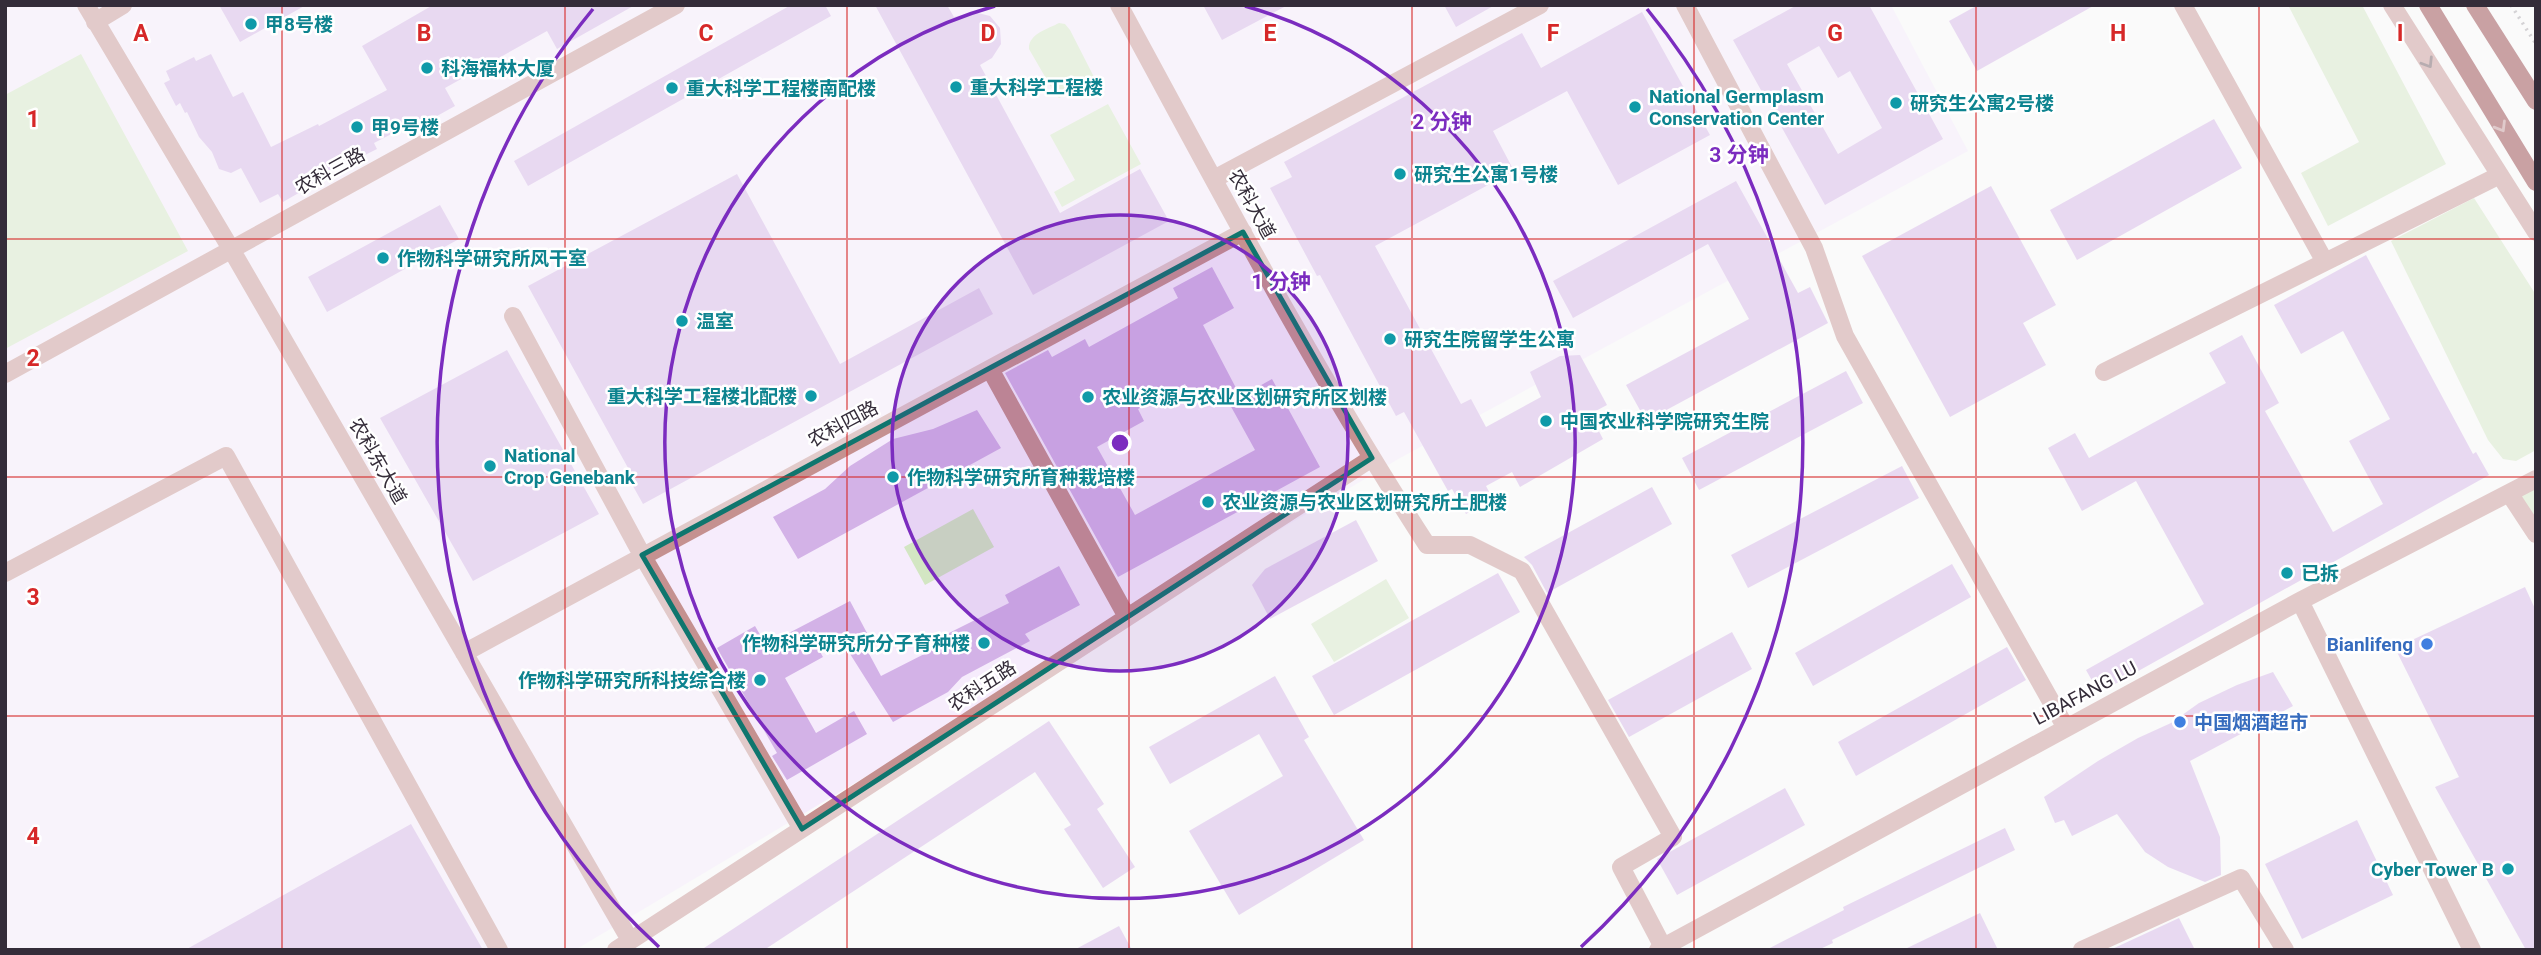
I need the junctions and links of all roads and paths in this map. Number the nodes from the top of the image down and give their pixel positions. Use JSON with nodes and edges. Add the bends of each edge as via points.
{"nodes":[{"id":1,"x":86,"y":5,"type":"edge"},
{"id":2,"x":123,"y":5,"type":"edge"},
{"id":3,"x":676,"y":5,"type":"edge"},
{"id":4,"x":1119,"y":5,"type":"edge"},
{"id":5,"x":1540,"y":5,"type":"edge"},
{"id":6,"x":1685,"y":5,"type":"edge"},
{"id":7,"x":2183,"y":5,"type":"edge"},
{"id":8,"x":2392,"y":5,"type":"edge"},
{"id":9,"x":2428,"y":5,"type":"edge"},
{"id":10,"x":2475,"y":5,"type":"edge"},
{"id":11,"x":2511,"y":5,"type":"edge"},
{"id":12,"x":96,"y":22,"type":"junction"},
{"id":13,"x":2536,"y":44,"type":"edge"},
{"id":14,"x":2536,"y":101,"type":"edge"},
{"id":15,"x":2500,"y":175,"type":"junction"},
{"id":16,"x":1214,"y":179,"type":"junction"},
{"id":17,"x":2536,"y":182,"type":"edge"},
{"id":18,"x":1243,"y":232,"type":"junction"},
{"id":19,"x":2536,"y":232,"type":"edge"},
{"id":20,"x":231,"y":250,"type":"junction"},
{"id":21,"x":2325,"y":262,"type":"junction"},
{"id":22,"x":513,"y":316,"type":"dead end"},
{"id":23,"x":990,"y":369,"type":"junction"},
{"id":24,"x":2104,"y":372,"type":"dead end"},
{"id":25,"x":5,"y":374,"type":"edge"},
{"id":26,"x":1372,"y":457,"type":"junction"},
{"id":27,"x":2536,"y":479,"type":"edge"},
{"id":28,"x":2509,"y":493,"type":"junction"},
{"id":29,"x":2536,"y":534,"type":"edge"},
{"id":30,"x":642,"y":555,"type":"junction"},
{"id":31,"x":5,"y":573,"type":"edge"},
{"id":32,"x":2300,"y":601,"type":"junction"},
{"id":33,"x":1127,"y":617,"type":"junction"},
{"id":34,"x":464,"y":653,"type":"junction"},
{"id":35,"x":2066,"y":728,"type":"junction"},
{"id":36,"x":802,"y":828,"type":"junction"},
{"id":37,"x":623,"y":945,"type":"edge"},
{"id":38,"x":1660,"y":948,"type":"edge"},
{"id":39,"x":499,"y":950,"type":"edge"},
{"id":40,"x":2082,"y":950,"type":"edge"},
{"id":41,"x":2285,"y":950,"type":"edge"},
{"id":42,"x":2472,"y":950,"type":"edge"}],
"edges":[{"from":1,"to":12,"type":"street","name":"农科东大道"},
{"from":2,"to":12,"type":"street"},
{"from":3,"to":20,"type":"street","name":"农科三路"},
{"from":4,"to":16,"type":"street","name":"农科大道"},
{"from":5,"to":16,"type":"street"},
{"from":6,"to":35,"type":"street","via":[[1814,248],[1844,336]]},
{"from":7,"to":21,"type":"street"},
{"from":8,"to":15,"type":"street","one_way":true},
{"from":9,"to":17,"type":"main road","one_way":true},
{"from":10,"to":14,"type":"main road"},
{"from":11,"to":13,"type":"path"},
{"from":12,"to":20,"type":"street","name":"农科东大道"},
{"from":15,"to":19,"type":"street"},
{"from":15,"to":21,"type":"street"},
{"from":16,"to":18,"type":"street","name":"农科大道"},
{"from":18,"to":23,"type":"street","name":"农科四路"},
{"from":18,"to":26,"type":"street","name":"农科大道"},
{"from":20,"to":25,"type":"street","name":"农科三路"},
{"from":20,"to":34,"type":"street","name":"农科东大道"},
{"from":21,"to":24,"type":"street"},
{"from":22,"to":30,"type":"street"},
{"from":23,"to":30,"type":"street","name":"农科四路"},
{"from":23,"to":33,"type":"street"},
{"from":26,"to":33,"type":"street","name":"农科五路"},
{"from":26,"to":38,"type":"street","name":"农科大道","via":[[1427,545],[1469,545],[1522,571],[1673,837],[1621,867]]},
{"from":27,"to":28,"type":"street","name":"LIBAFANG LU"},
{"from":28,"to":29,"type":"street"},
{"from":28,"to":32,"type":"street","name":"LIBAFANG LU"},
{"from":30,"to":34,"type":"street","name":"农科四路"},
{"from":30,"to":36,"type":"street"},
{"from":31,"to":39,"type":"street","via":[[226,456]]},
{"from":32,"to":35,"type":"street","name":"LIBAFANG LU"},
{"from":32,"to":42,"type":"street"},
{"from":33,"to":36,"type":"street","name":"农科五路"},
{"from":34,"to":37,"type":"street","name":"农科东大道"},
{"from":35,"to":38,"type":"street","name":"LIBAFANG LU"},
{"from":36,"to":37,"type":"street","name":"农科五路"},
{"from":40,"to":41,"type":"street","via":[[2241,878]]}]}
